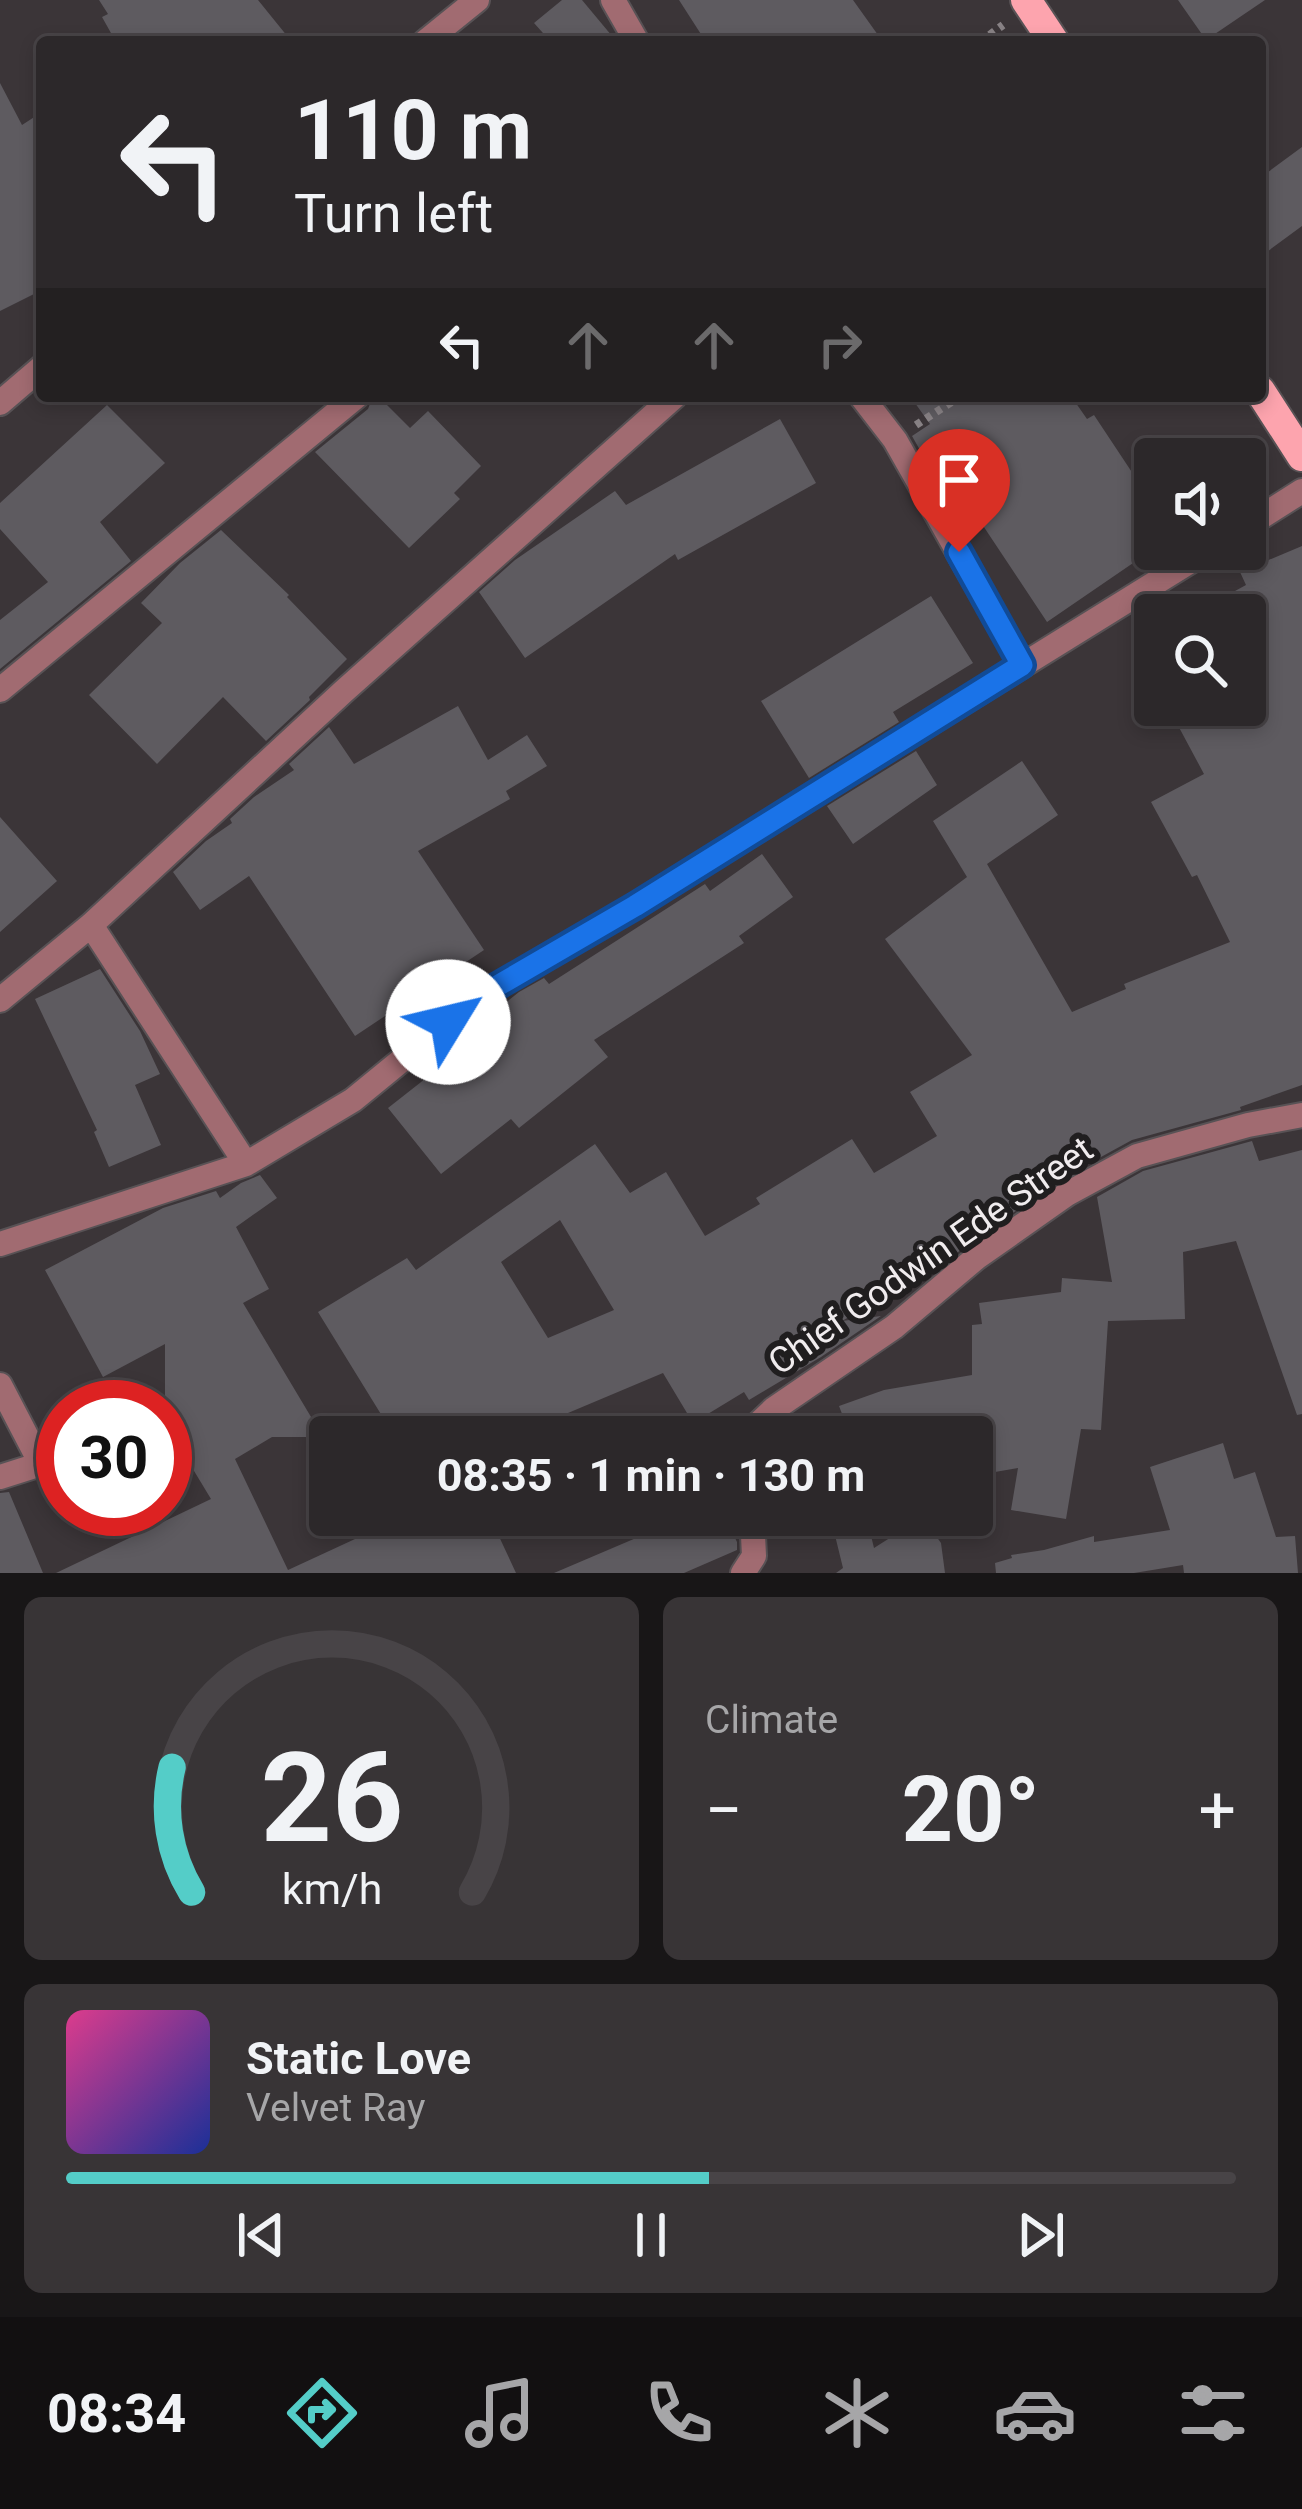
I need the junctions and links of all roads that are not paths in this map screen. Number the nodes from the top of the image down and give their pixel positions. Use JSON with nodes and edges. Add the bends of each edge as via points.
{"nodes":[{"id":1,"x":477,"y":0,"type":"edge"},
{"id":2,"x":613,"y":0,"type":"edge"},
{"id":3,"x":1026,"y":0,"type":"edge"},
{"id":4,"x":432,"y":36,"type":"edge"},
{"id":5,"x":634,"y":36,"type":"edge"},
{"id":6,"x":1050,"y":36,"type":"edge"},
{"id":7,"x":36,"y":372,"type":"edge"},
{"id":8,"x":1266,"y":400,"type":"edge"},
{"id":9,"x":350,"y":402,"type":"edge"},
{"id":10,"x":668,"y":402,"type":"edge"},
{"id":11,"x":866,"y":402,"type":"edge"},
{"id":12,"x":0,"y":403,"type":"edge"},
{"id":13,"x":1302,"y":455,"type":"edge"},
{"id":14,"x":1302,"y":491,"type":"edge"},
{"id":15,"x":1266,"y":514,"type":"edge"},
{"id":16,"x":1176,"y":570,"type":"edge"},
{"id":17,"x":1022,"y":665,"type":"junction"},
{"id":18,"x":0,"y":690,"type":"edge"},
{"id":19,"x":91,"y":925,"type":"junction"},
{"id":20,"x":0,"y":1000,"type":"edge"},
{"id":21,"x":1302,"y":1115,"type":"edge"},
{"id":22,"x":246,"y":1164,"type":"junction"},
{"id":23,"x":0,"y":1244,"type":"edge"},
{"id":24,"x":0,"y":1385,"type":"edge"},
{"id":25,"x":767,"y":1416,"type":"edge"},
{"id":26,"x":0,"y":1477,"type":"edge"},
{"id":27,"x":753,"y":1536,"type":"edge"},
{"id":28,"x":743,"y":1573,"type":"edge"}],
"edges":[{"from":1,"to":4,"type":"street"},
{"from":2,"to":5,"type":"street"},
{"from":3,"to":6,"type":"main road"},
{"from":7,"to":12,"type":"street"},
{"from":8,"to":13,"type":"main road"},
{"from":9,"to":18,"type":"street"},
{"from":10,"to":19,"type":"street"},
{"from":11,"to":17,"type":"street"},
{"from":14,"to":15,"type":"street"},
{"from":16,"to":17,"type":"street"},
{"from":17,"to":22,"type":"street","via":[[480,996],[352,1100]]},
{"from":19,"to":20,"type":"street"},
{"from":19,"to":22,"type":"street"},
{"from":21,"to":25,"type":"street","name":"Chief Godwin Ede Street","via":[[1137,1156],[1066,1194]]},
{"from":22,"to":23,"type":"street"},
{"from":24,"to":26,"type":"street","via":[[41,1464]]},
{"from":27,"to":28,"type":"street","via":[[754,1556]]}]}
